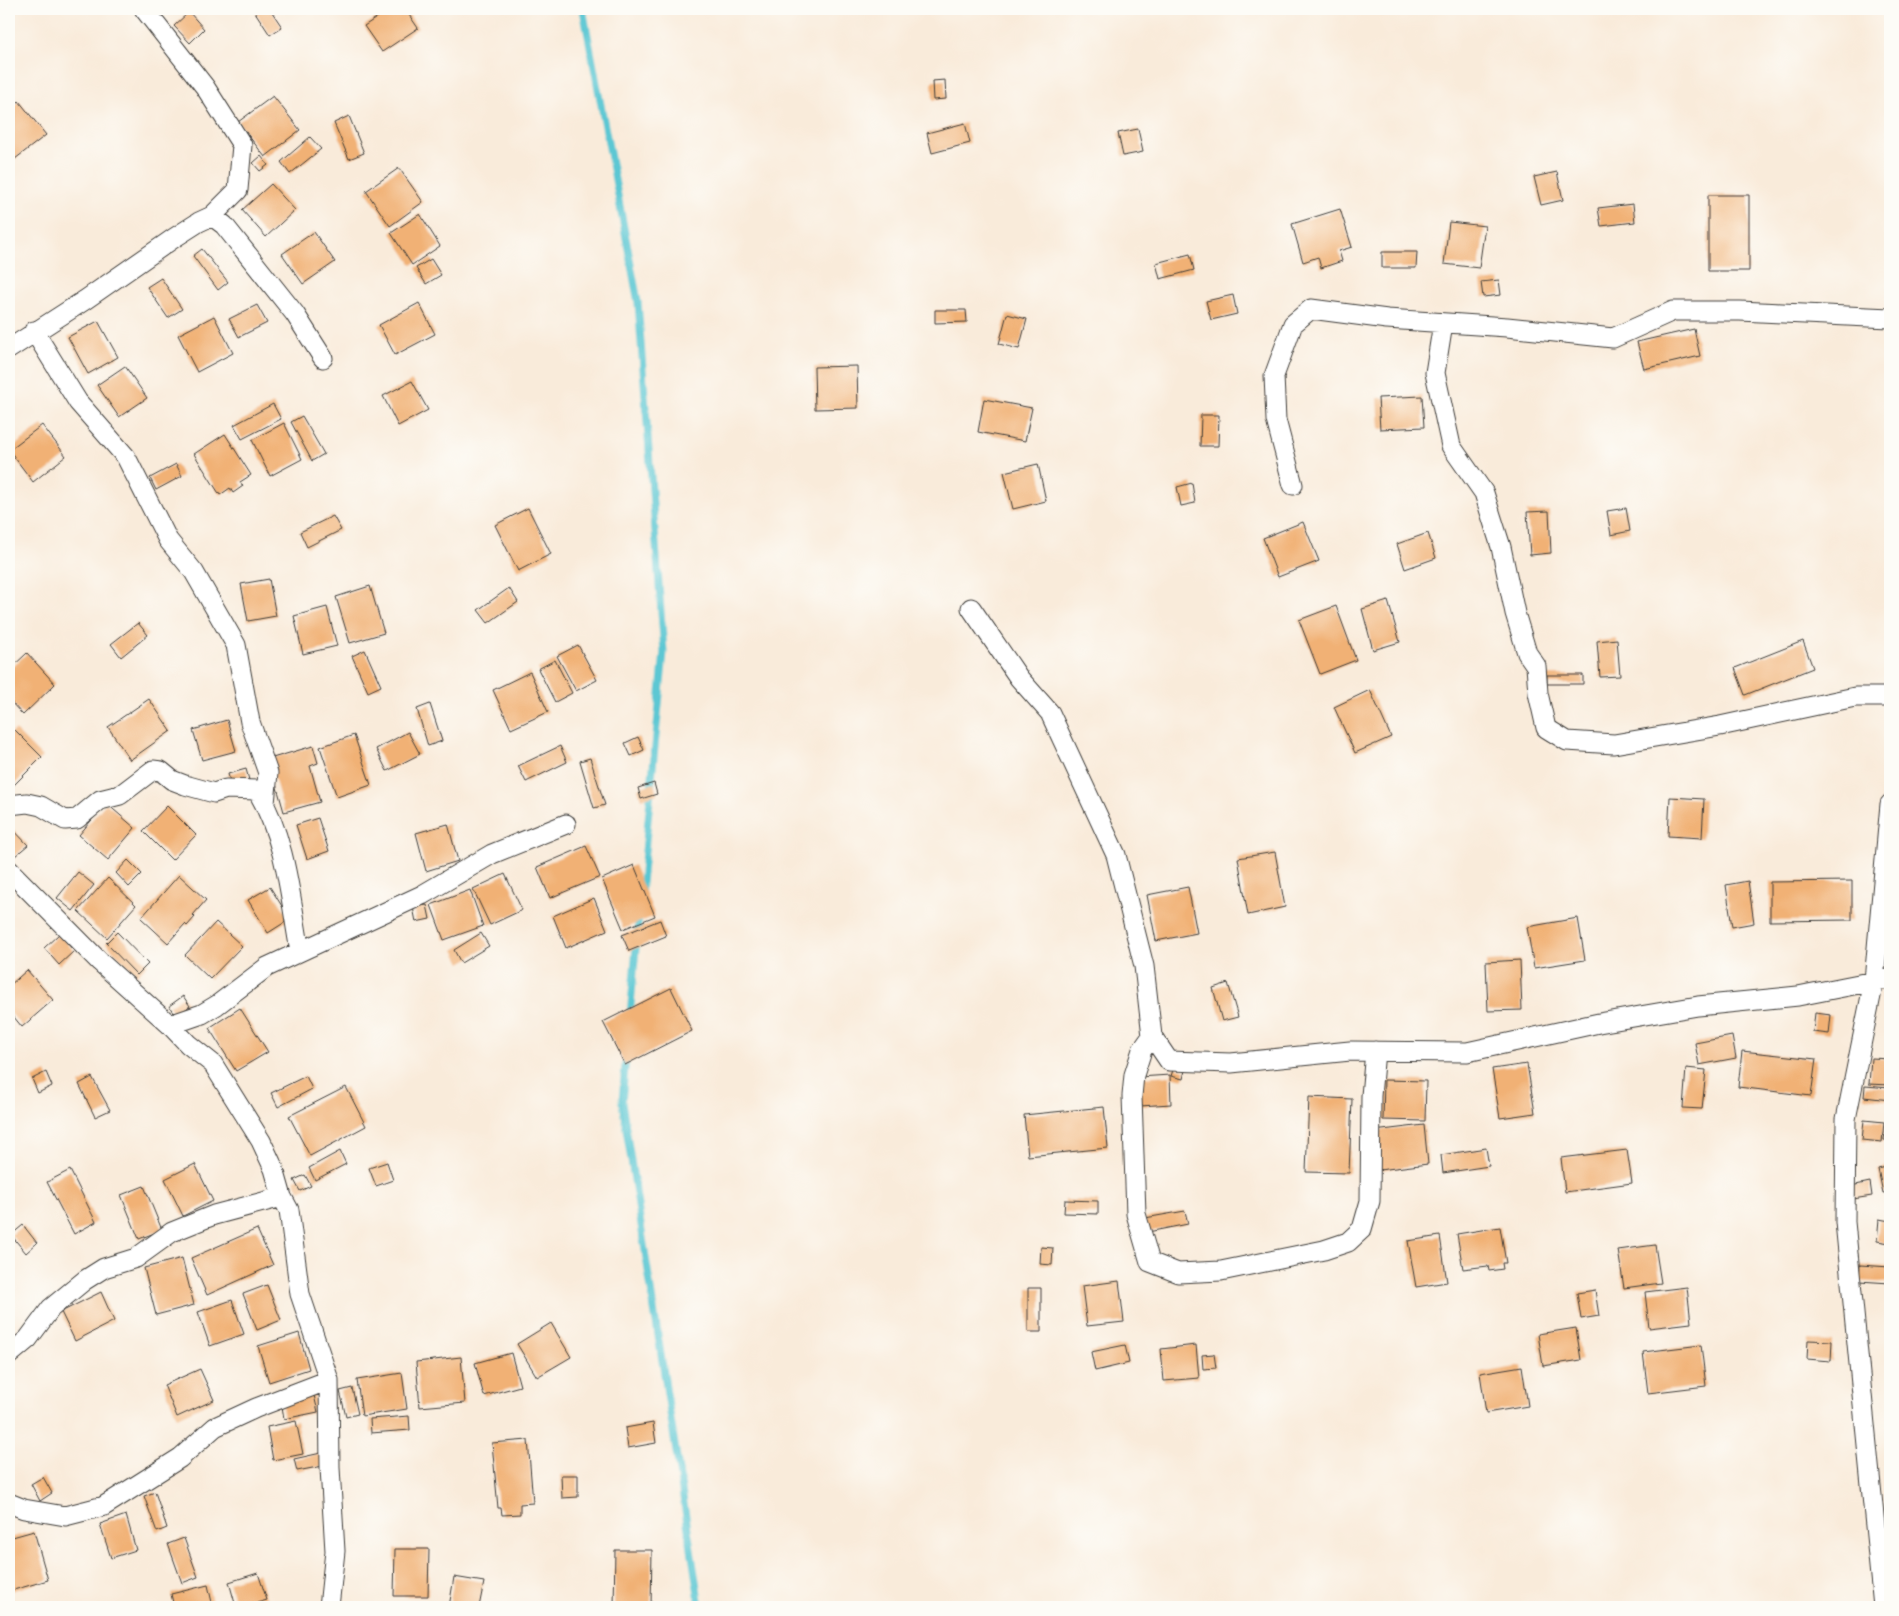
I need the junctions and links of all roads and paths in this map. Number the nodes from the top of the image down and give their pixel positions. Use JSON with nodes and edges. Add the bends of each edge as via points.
{"nodes":[{"id":1,"x":144,"y":9,"type":"edge"},
{"id":2,"x":212,"y":216,"type":"junction"},
{"id":3,"x":1890,"y":318,"type":"edge"},
{"id":4,"x":1443,"y":323,"type":"junction"},
{"id":5,"x":34,"y":332,"type":"junction"},
{"id":6,"x":9,"y":349,"type":"edge"},
{"id":7,"x":323,"y":358,"type":"dead end"},
{"id":8,"x":1293,"y":485,"type":"dead end"},
{"id":9,"x":970,"y":608,"type":"dead end"},
{"id":10,"x":1890,"y":697,"type":"edge"},
{"id":11,"x":265,"y":803,"type":"junction"},
{"id":12,"x":1890,"y":804,"type":"edge"},
{"id":13,"x":9,"y":806,"type":"edge"},
{"id":14,"x":566,"y":824,"type":"dead end"},
{"id":15,"x":9,"y":870,"type":"edge"},
{"id":16,"x":300,"y":951,"type":"junction"},
{"id":17,"x":1882,"y":980,"type":"edge"},
{"id":18,"x":170,"y":1025,"type":"junction"},
{"id":19,"x":1152,"y":1036,"type":"junction"},
{"id":20,"x":1375,"y":1051,"type":"junction"},
{"id":21,"x":282,"y":1197,"type":"junction"},
{"id":22,"x":9,"y":1355,"type":"edge"},
{"id":23,"x":329,"y":1380,"type":"junction"},
{"id":24,"x":9,"y":1503,"type":"edge"},
{"id":25,"x":1883,"y":1541,"type":"edge"},
{"id":26,"x":329,"y":1607,"type":"edge"},
{"id":27,"x":1883,"y":1607,"type":"edge"}],
"edges":[{"from":1,"to":2,"type":"street","via":[[205,87],[242,145],[238,190]]},
{"from":2,"to":5,"type":"street"},
{"from":2,"to":7,"type":"street","via":[[224,225],[295,314]]},
{"from":3,"to":4,"type":"street","via":[[1673,311],[1613,338]]},
{"from":4,"to":8,"type":"street","via":[[1311,309],[1293,324],[1274,376],[1276,420]]},
{"from":4,"to":10,"type":"street","via":[[1435,373],[1451,446],[1484,493],[1527,653],[1536,666],[1546,728],[1567,741],[1614,744],[1720,726],[1855,697]]},
{"from":5,"to":6,"type":"street"},
{"from":5,"to":11,"type":"street","via":[[78,402],[126,458],[168,540],[194,572],[236,645],[250,722],[268,773]]},
{"from":9,"to":19,"type":"street","via":[[1019,678],[1050,713],[1116,855],[1144,966]]},
{"from":11,"to":13,"type":"street","via":[[258,790],[226,789],[214,793],[185,785],[153,770],[120,795],[100,800],[77,819],[65,820],[41,806],[27,803]]},
{"from":11,"to":16,"type":"street","via":[[283,850]]},
{"from":12,"to":17,"type":"street"},
{"from":14,"to":16,"type":"street","via":[[492,854],[422,895]]},
{"from":15,"to":18,"type":"street","via":[[100,962]]},
{"from":16,"to":18,"type":"street","via":[[267,967],[202,1014]]},
{"from":17,"to":20,"type":"street","via":[[1798,996],[1698,1006],[1608,1021],[1467,1052]]},
{"from":17,"to":25,"type":"street","via":[[1846,1119],[1845,1222]]},
{"from":18,"to":21,"type":"street","via":[[213,1064],[261,1141]]},
{"from":19,"to":20,"type":"street","via":[[1169,1061],[1231,1063]]},
{"from":19,"to":20,"type":"street","via":[[1142,1050],[1134,1075],[1136,1214],[1150,1262],[1178,1273],[1221,1271],[1324,1250],[1348,1242],[1362,1229],[1370,1201]]},
{"from":21,"to":22,"type":"street","via":[[214,1215],[172,1232],[136,1258],[104,1268],[51,1308],[28,1339]]},
{"from":21,"to":23,"type":"street","via":[[289,1210],[300,1294]]},
{"from":23,"to":24,"type":"street","via":[[215,1427],[180,1458],[104,1506],[65,1516]]},
{"from":23,"to":26,"type":"street","via":[[334,1551]]},
{"from":25,"to":27,"type":"street"}]}
